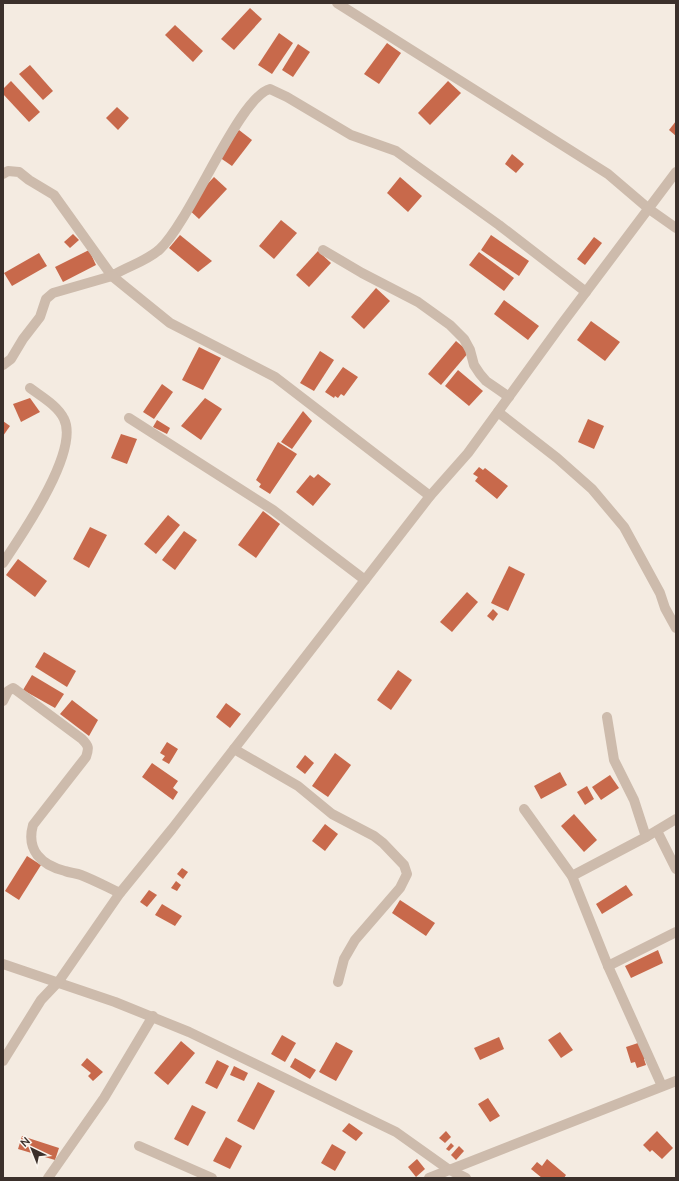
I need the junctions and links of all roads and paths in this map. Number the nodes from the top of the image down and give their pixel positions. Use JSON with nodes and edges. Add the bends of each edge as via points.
{"nodes":[{"id":1,"x":337,"y":3,"type":"edge"},
{"id":2,"x":676,"y":172,"type":"edge"},
{"id":3,"x":3,"y":174,"type":"edge"},
{"id":4,"x":649,"y":209,"type":"junction"},
{"id":5,"x":676,"y":228,"type":"edge"},
{"id":6,"x":323,"y":250,"type":"dead end"},
{"id":7,"x":112,"y":276,"type":"junction"},
{"id":8,"x":586,"y":292,"type":"junction"},
{"id":9,"x":3,"y":365,"type":"edge"},
{"id":10,"x":30,"y":388,"type":"dead end"},
{"id":11,"x":509,"y":397,"type":"junction"},
{"id":12,"x":498,"y":412,"type":"junction"},
{"id":13,"x":129,"y":418,"type":"dead end"},
{"id":14,"x":430,"y":496,"type":"junction"},
{"id":15,"x":3,"y":563,"type":"edge"},
{"id":16,"x":365,"y":580,"type":"junction"},
{"id":17,"x":676,"y":628,"type":"edge"},
{"id":18,"x":3,"y":701,"type":"edge"},
{"id":19,"x":607,"y":717,"type":"dead end"},
{"id":20,"x":234,"y":749,"type":"junction"},
{"id":21,"x":524,"y":809,"type":"dead end"},
{"id":22,"x":676,"y":819,"type":"edge"},
{"id":23,"x":657,"y":831,"type":"junction"},
{"id":24,"x":646,"y":837,"type":"junction"},
{"id":25,"x":676,"y":869,"type":"edge"},
{"id":26,"x":572,"y":876,"type":"junction"},
{"id":27,"x":120,"y":893,"type":"junction"},
{"id":28,"x":676,"y":932,"type":"edge"},
{"id":29,"x":3,"y":964,"type":"edge"},
{"id":30,"x":608,"y":966,"type":"junction"},
{"id":31,"x":59,"y":981,"type":"junction"},
{"id":32,"x":338,"y":982,"type":"dead end"},
{"id":33,"x":153,"y":1016,"type":"junction"},
{"id":34,"x":3,"y":1061,"type":"edge"},
{"id":35,"x":676,"y":1081,"type":"edge"},
{"id":36,"x":662,"y":1086,"type":"junction"},
{"id":37,"x":139,"y":1146,"type":"dead end"},
{"id":38,"x":448,"y":1169,"type":"junction"},
{"id":39,"x":48,"y":1178,"type":"edge"},
{"id":40,"x":212,"y":1178,"type":"edge"},
{"id":41,"x":429,"y":1178,"type":"edge"},
{"id":42,"x":466,"y":1178,"type":"edge"}],
"edges":[{"from":1,"to":4,"type":"street","via":[[608,174]]},
{"from":2,"to":4,"type":"street"},
{"from":3,"to":7,"type":"street","via":[[8,171],[19,172],[54,195]]},
{"from":4,"to":5,"type":"street"},
{"from":4,"to":8,"type":"street"},
{"from":6,"to":11,"type":"street","via":[[418,302],[450,325],[464,340],[480,374]]},
{"from":7,"to":8,"type":"street","via":[[160,249],[184,217],[241,117],[260,95],[270,89],[351,135],[396,151]]},
{"from":7,"to":9,"type":"street","via":[[53,293],[46,299],[40,317],[11,359]]},
{"from":7,"to":14,"type":"street","via":[[170,323],[275,377]]},
{"from":8,"to":11,"type":"street"},
{"from":10,"to":15,"type":"street","via":[[56,409],[65,420],[67,433],[61,461],[44,500]]},
{"from":11,"to":12,"type":"street"},
{"from":12,"to":14,"type":"street","via":[[468,453]]},
{"from":12,"to":17,"type":"street","via":[[592,489],[624,527]]},
{"from":13,"to":16,"type":"street","via":[[274,510]]},
{"from":14,"to":16,"type":"street"},
{"from":16,"to":20,"type":"street"},
{"from":18,"to":27,"type":"street","via":[[8,691],[13,688],[82,739],[89,749],[86,757],[33,825],[30,836],[32,848],[38,857],[50,865],[79,874]]},
{"from":19,"to":24,"type":"street","via":[[614,760],[634,800]]},
{"from":20,"to":27,"type":"street"},
{"from":20,"to":32,"type":"street","via":[[298,786],[332,814],[374,836],[404,865],[407,874],[403,884],[355,940],[344,959]]},
{"from":21,"to":26,"type":"street"},
{"from":22,"to":23,"type":"street"},
{"from":23,"to":24,"type":"street"},
{"from":23,"to":25,"type":"street"},
{"from":24,"to":26,"type":"street"},
{"from":26,"to":30,"type":"street"},
{"from":27,"to":31,"type":"street"},
{"from":28,"to":30,"type":"street"},
{"from":29,"to":31,"type":"street"},
{"from":30,"to":36,"type":"street"},
{"from":31,"to":33,"type":"street"},
{"from":31,"to":34,"type":"street","via":[[40,1000]]},
{"from":33,"to":38,"type":"street","via":[[396,1132]]},
{"from":33,"to":39,"type":"street","via":[[104,1098]]},
{"from":35,"to":36,"type":"street"},
{"from":36,"to":38,"type":"street"},
{"from":37,"to":40,"type":"street"},
{"from":38,"to":41,"type":"street"},
{"from":38,"to":42,"type":"street"}]}
